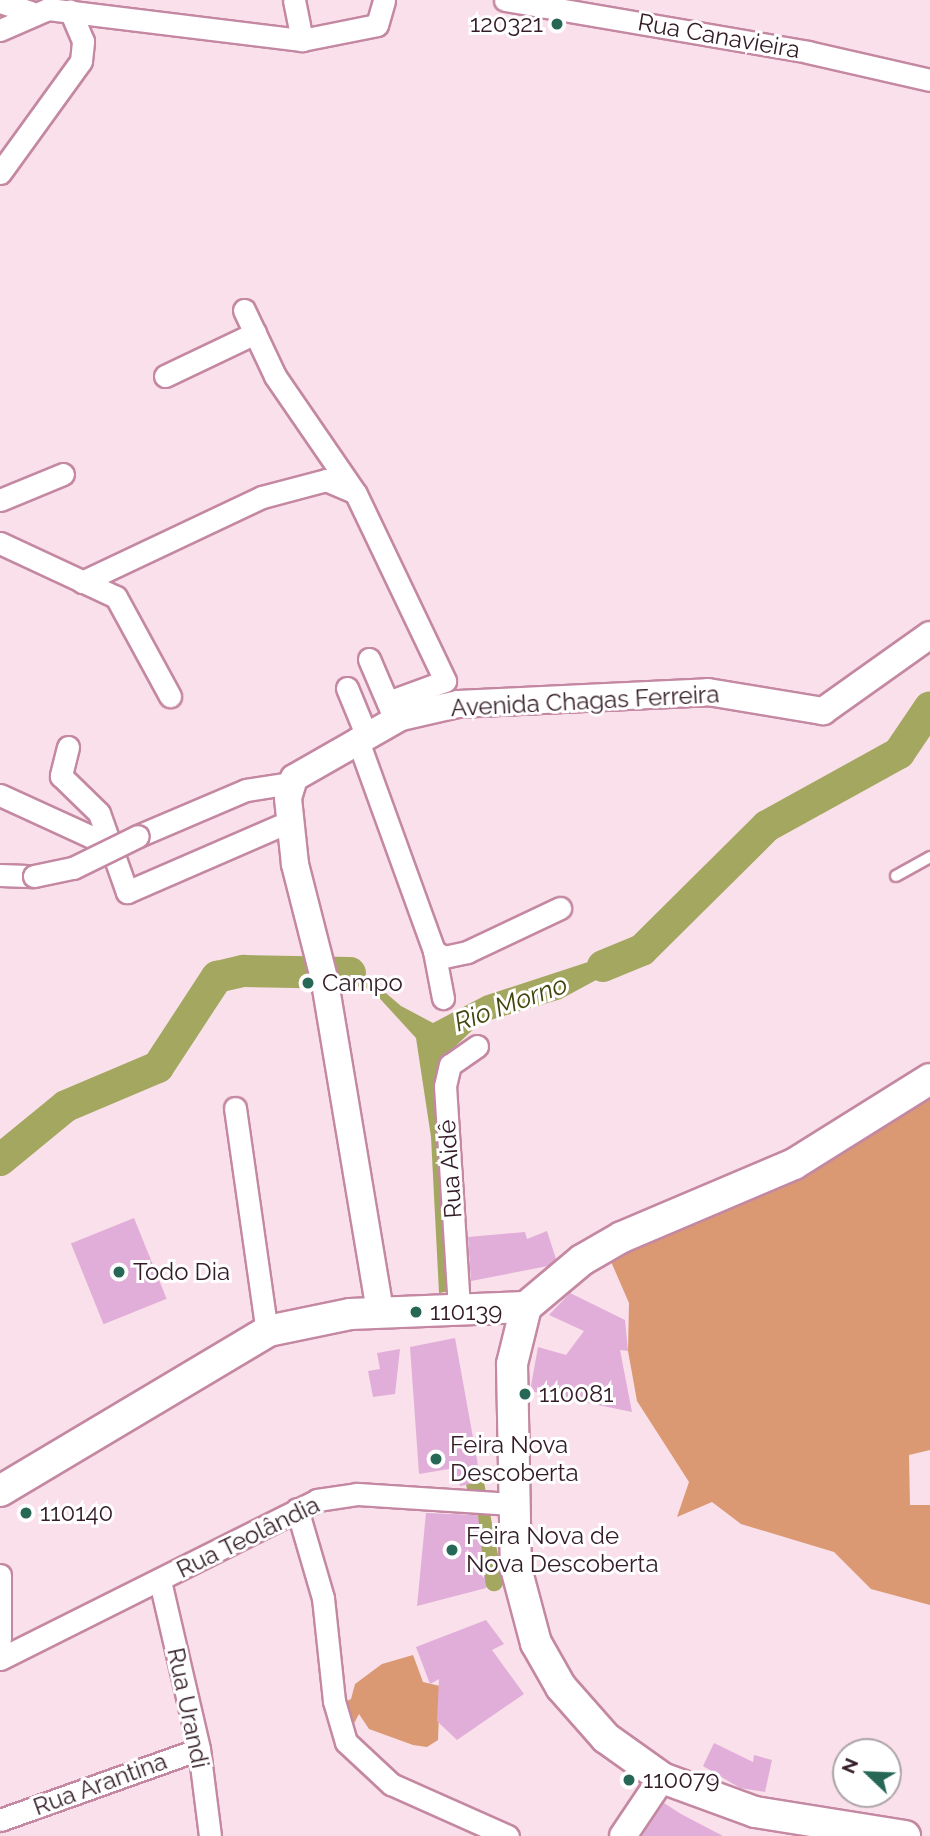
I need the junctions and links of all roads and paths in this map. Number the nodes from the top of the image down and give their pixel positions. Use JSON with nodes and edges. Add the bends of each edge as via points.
{"nodes":[{"id":1,"x":295,"y":0,"type":"edge"},
{"id":2,"x":384,"y":0,"type":"edge"},
{"id":3,"x":505,"y":0,"type":"edge"},
{"id":4,"x":0,"y":2,"type":"edge"},
{"id":5,"x":70,"y":11,"type":"junction"},
{"id":6,"x":30,"y":12,"type":"junction"},
{"id":7,"x":0,"y":30,"type":"edge"},
{"id":8,"x":302,"y":40,"type":"junction"},
{"id":9,"x":930,"y":80,"type":"edge"},
{"id":10,"x":0,"y":173,"type":"edge"},
{"id":11,"x":244,"y":310,"type":"dead end"},
{"id":12,"x":255,"y":334,"type":"junction"},
{"id":13,"x":165,"y":376,"type":"dead end"},
{"id":14,"x":63,"y":474,"type":"dead end"},
{"id":15,"x":356,"y":494,"type":"junction"},
{"id":16,"x":0,"y":500,"type":"edge"},
{"id":17,"x":0,"y":543,"type":"edge"},
{"id":18,"x":82,"y":582,"type":"junction"},
{"id":19,"x":930,"y":635,"type":"edge"},
{"id":20,"x":369,"y":659,"type":"dead end"},
{"id":21,"x":347,"y":688,"type":"dead end"},
{"id":22,"x":170,"y":696,"type":"dead end"},
{"id":23,"x":392,"y":711,"type":"junction"},
{"id":24,"x":362,"y":736,"type":"junction"},
{"id":25,"x":68,"y":747,"type":"dead end"},
{"id":26,"x":291,"y":783,"type":"junction"},
{"id":27,"x":0,"y":795,"type":"edge"},
{"id":28,"x":290,"y":821,"type":"junction"},
{"id":29,"x":105,"y":843,"type":"junction"},
{"id":30,"x":930,"y":857,"type":"edge"},
{"id":31,"x":0,"y":875,"type":"edge"},
{"id":32,"x":896,"y":876,"type":"dead end"},
{"id":33,"x":560,"y":908,"type":"dead end"},
{"id":34,"x":434,"y":951,"type":"junction"},
{"id":35,"x":443,"y":998,"type":"dead end"},
{"id":36,"x":477,"y":1045,"type":"dead end"},
{"id":37,"x":930,"y":1079,"type":"edge"},
{"id":38,"x":235,"y":1108,"type":"dead end"},
{"id":39,"x":526,"y":1307,"type":"junction"},
{"id":40,"x":459,"y":1308,"type":"junction"},
{"id":41,"x":380,"y":1311,"type":"junction"},
{"id":42,"x":267,"y":1332,"type":"junction"},
{"id":43,"x":0,"y":1491,"type":"edge"},
{"id":44,"x":513,"y":1504,"type":"junction"},
{"id":45,"x":298,"y":1509,"type":"junction"},
{"id":46,"x":0,"y":1575,"type":"edge"},
{"id":47,"x":160,"y":1581,"type":"junction"},
{"id":48,"x":0,"y":1639,"type":"edge"},
{"id":49,"x":0,"y":1659,"type":"edge"},
{"id":50,"x":200,"y":1749,"type":"junction"},
{"id":51,"x":662,"y":1777,"type":"junction"},
{"id":52,"x":0,"y":1820,"type":"edge"},
{"id":53,"x":820,"y":1830,"type":"edge"},
{"id":54,"x":209,"y":1836,"type":"edge"},
{"id":55,"x":508,"y":1836,"type":"edge"},
{"id":56,"x":623,"y":1836,"type":"edge"},
{"id":57,"x":905,"y":1836,"type":"edge"}],
"edges":[{"from":1,"to":8,"type":"street"},
{"from":2,"to":8,"type":"street","via":[[376,26]]},
{"from":3,"to":9,"type":"street","name":"Rua Canavieira","via":[[808,52]]},
{"from":4,"to":6,"type":"street"},
{"from":5,"to":6,"type":"street"},
{"from":5,"to":8,"type":"street"},
{"from":5,"to":10,"type":"street","via":[[83,41],[81,61]]},
{"from":6,"to":7,"type":"street"},
{"from":11,"to":12,"type":"street"},
{"from":12,"to":13,"type":"street"},
{"from":12,"to":15,"type":"street","via":[[275,376]]},
{"from":14,"to":16,"type":"street"},
{"from":15,"to":18,"type":"street","via":[[326,480],[262,497]]},
{"from":15,"to":23,"type":"street","via":[[445,681]]},
{"from":17,"to":18,"type":"street"},
{"from":18,"to":22,"type":"street","via":[[116,597]]},
{"from":19,"to":23,"type":"street","name":"Avenida Chagas Ferreira","via":[[823,711],[708,692]]},
{"from":20,"to":23,"type":"street"},
{"from":21,"to":24,"type":"street"},
{"from":23,"to":24,"type":"street","name":"Avenida Chagas Ferreira"},
{"from":24,"to":26,"type":"street","name":"Avenida Chagas Ferreira"},
{"from":24,"to":34,"type":"street"},
{"from":25,"to":29,"type":"street","via":[[61,776],[99,813]]},
{"from":26,"to":28,"type":"street"},
{"from":26,"to":31,"type":"street","name":"Avenida Chagas Ferreira","bridge":true,"via":[[246,790],[82,864],[34,876]]},
{"from":27,"to":29,"type":"street"},
{"from":28,"to":29,"type":"street","via":[[127,892]]},
{"from":28,"to":41,"type":"street","via":[[325,982]]},
{"from":30,"to":32,"type":"lane"},
{"from":33,"to":34,"type":"street","via":[[467,952],[444,957]]},
{"from":34,"to":35,"type":"street"},
{"from":36,"to":40,"type":"street","name":"Rua Aidê","via":[[450,1065],[445,1086]]},
{"from":37,"to":39,"type":"main road","via":[[794,1164],[622,1237],[582,1260]]},
{"from":38,"to":42,"type":"street"},
{"from":39,"to":40,"type":"main road"},
{"from":39,"to":44,"type":"main road","via":[[512,1364]]},
{"from":40,"to":41,"type":"main road"},
{"from":41,"to":42,"type":"main road"},
{"from":42,"to":43,"type":"main road"},
{"from":44,"to":45,"type":"street","name":"Rua Teolândia","via":[[357,1494]]},
{"from":44,"to":51,"type":"main road","via":[[523,1603],[546,1662],[606,1738]]},
{"from":45,"to":47,"type":"street","name":"Rua Teolândia"},
{"from":45,"to":55,"type":"street","via":[[323,1598],[334,1701],[346,1742],[391,1784]]},
{"from":46,"to":48,"type":"street"},
{"from":47,"to":49,"type":"street","name":"Rua Teolândia"},
{"from":47,"to":50,"type":"street","name":"Rua Urandi"},
{"from":50,"to":52,"type":"street","name":"Rua Arantina"},
{"from":50,"to":54,"type":"street","name":"Rua Urandi"},
{"from":51,"to":53,"type":"main road","via":[[755,1812]]},
{"from":51,"to":56,"type":"street"},
{"from":53,"to":57,"type":"main road"}]}
